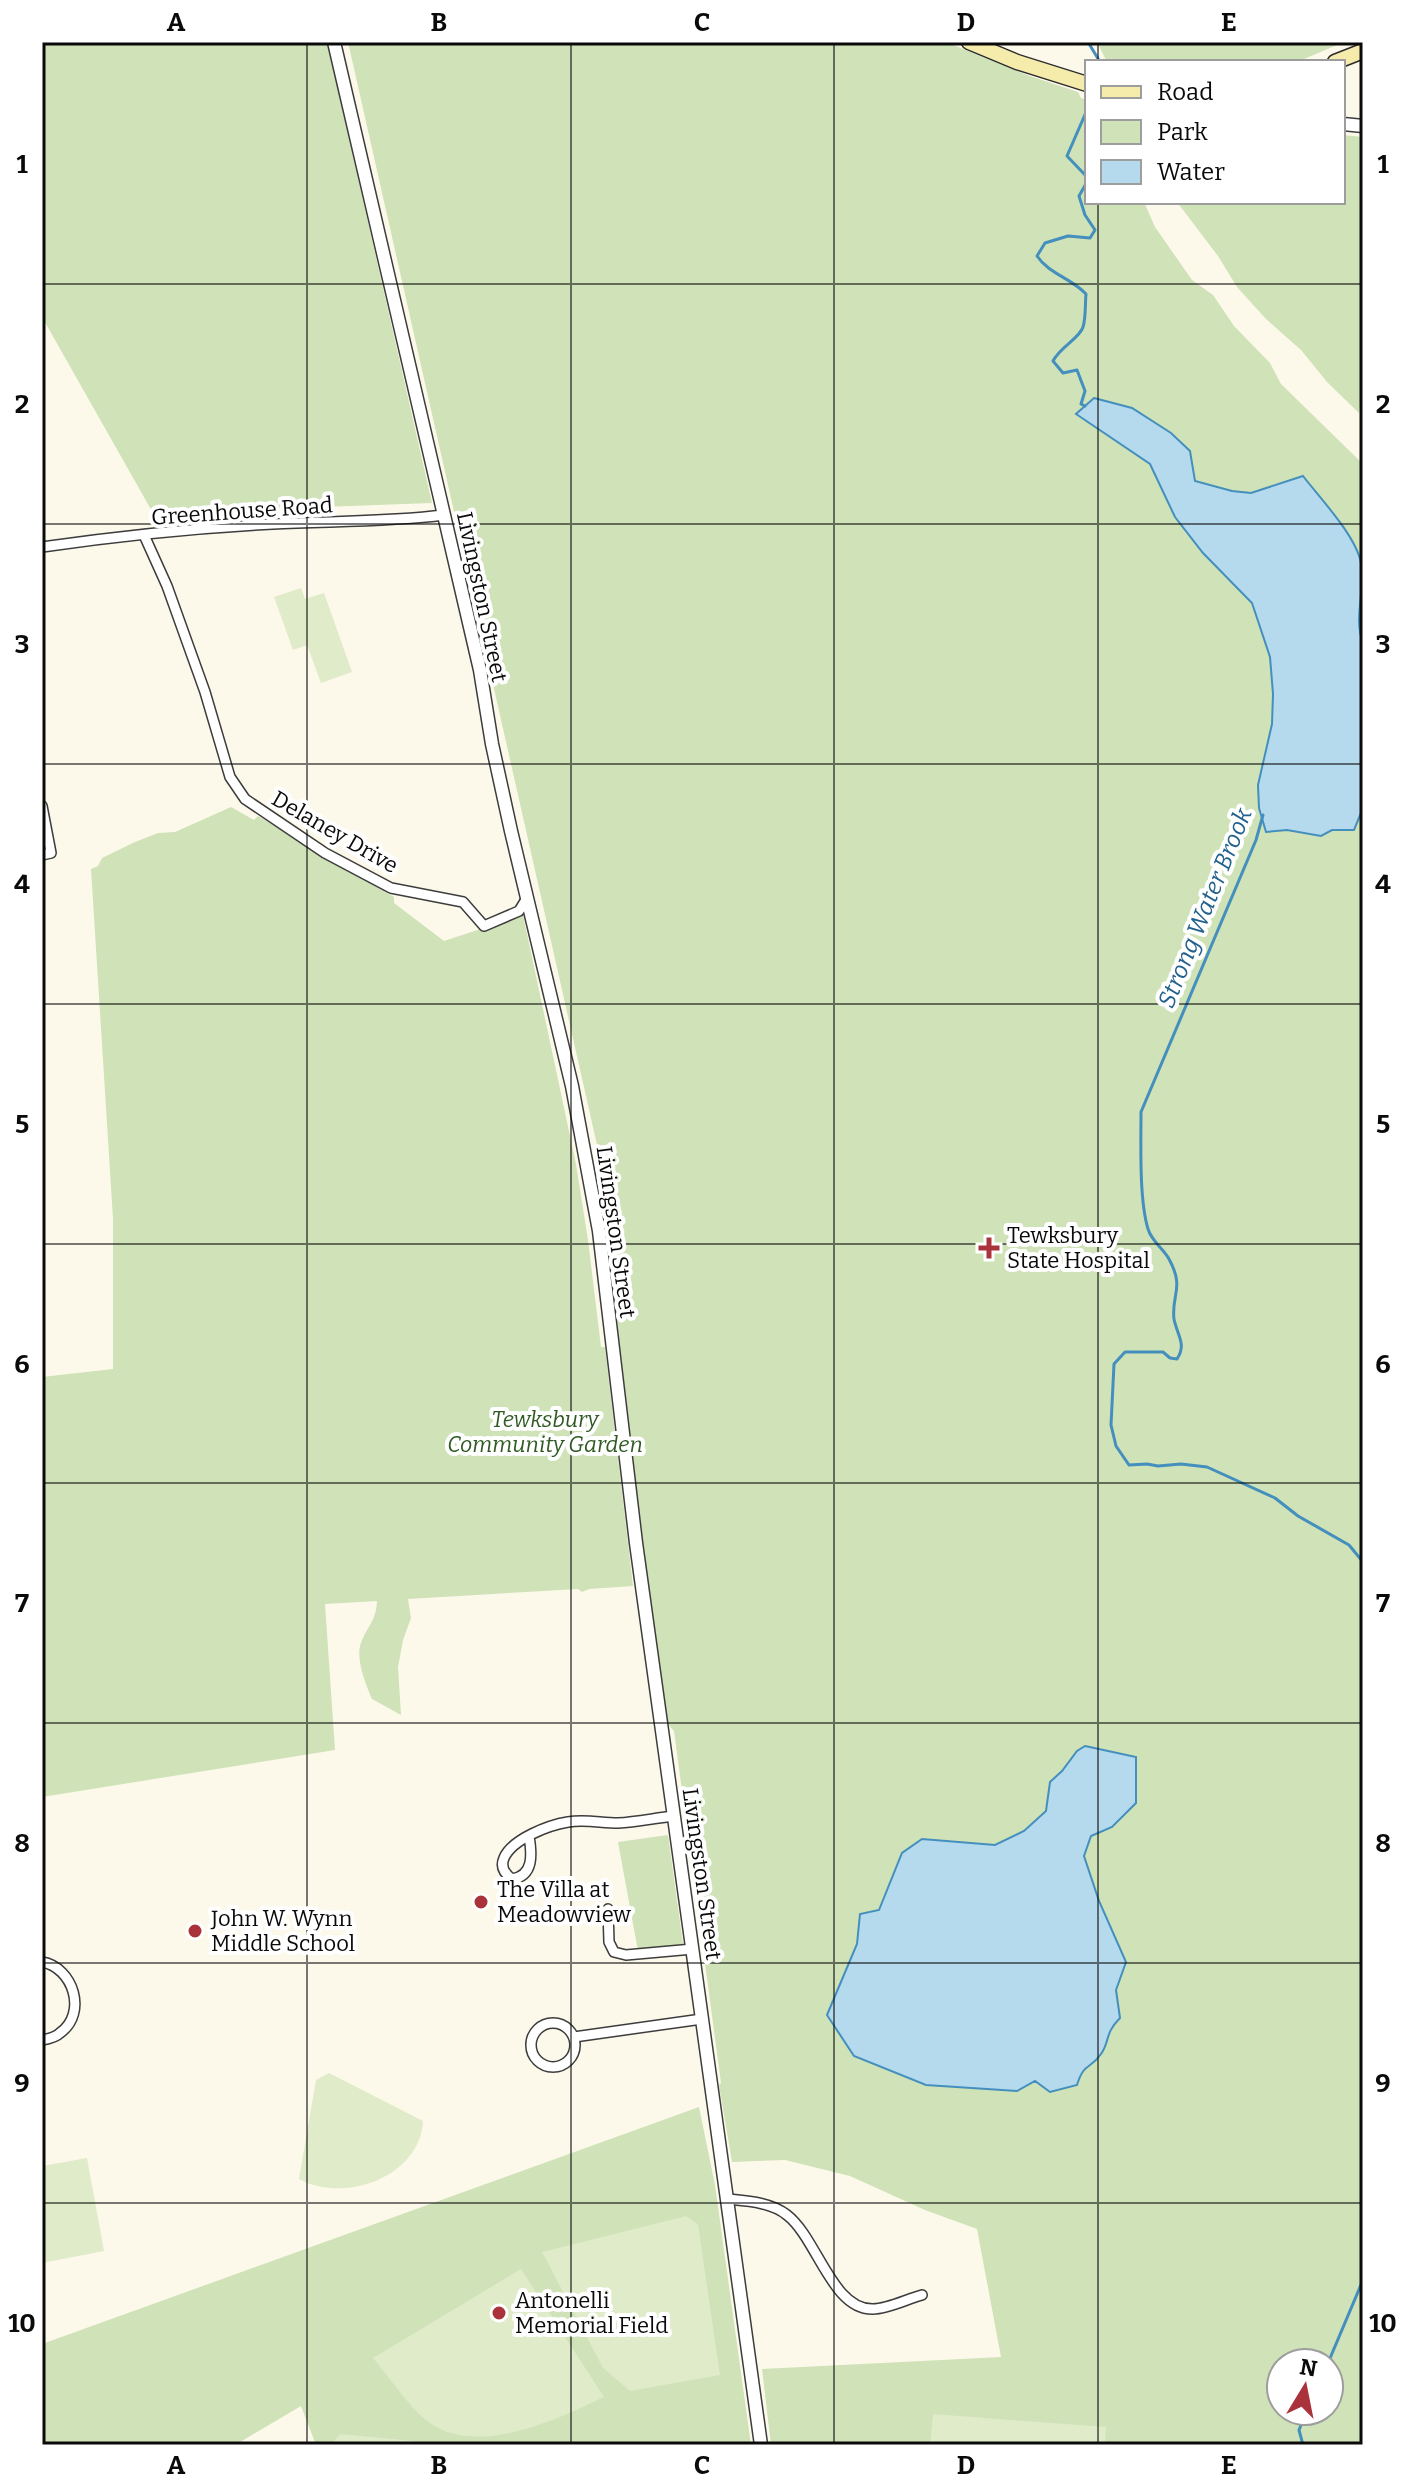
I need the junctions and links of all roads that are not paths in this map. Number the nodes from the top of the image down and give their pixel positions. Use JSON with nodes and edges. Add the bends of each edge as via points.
{"nodes":[{"id":1,"x":334,"y":42,"type":"edge"},
{"id":2,"x":969,"y":42,"type":"edge"},
{"id":3,"x":1363,"y":51,"type":"edge"},
{"id":4,"x":1340,"y":60,"type":"edge"},
{"id":5,"x":1085,"y":83,"type":"edge"},
{"id":6,"x":444,"y":515,"type":"junction"},
{"id":7,"x":144,"y":535,"type":"junction"},
{"id":8,"x":42,"y":547,"type":"edge"},
{"id":9,"x":42,"y":806,"type":"edge"},
{"id":10,"x":46,"y":854,"type":"edge"},
{"id":11,"x":527,"y":898,"type":"junction"},
{"id":12,"x":674,"y":1816,"type":"junction"},
{"id":13,"x":529,"y":1836,"type":"dead end"},
{"id":14,"x":608,"y":1909,"type":"dead end"},
{"id":15,"x":693,"y":1949,"type":"junction"},
{"id":16,"x":42,"y":1962,"type":"edge"},
{"id":17,"x":702,"y":2019,"type":"junction"},
{"id":18,"x":574,"y":2037,"type":"junction"},
{"id":19,"x":42,"y":2040,"type":"edge"},
{"id":20,"x":727,"y":2199,"type":"junction"},
{"id":21,"x":922,"y":2295,"type":"dead end"},
{"id":22,"x":761,"y":2445,"type":"edge"}],
"edges":[{"from":1,"to":6,"type":"street","name":"Livingston Street"},
{"from":2,"to":5,"type":"main road"},
{"from":3,"to":4,"type":"main road"},
{"from":6,"to":7,"type":"street","name":"Greenhouse Road"},
{"from":6,"to":11,"type":"street","name":"Livingston Street"},
{"from":7,"to":8,"type":"street","name":"Greenhouse Road"},
{"from":7,"to":11,"type":"street","name":"Delaney Drive","via":[[205,692],[230,777],[245,799],[325,853],[391,888],[463,902],[484,926],[519,911]]},
{"from":9,"to":10,"type":"street"},
{"from":11,"to":12,"type":"street","name":"Livingston Street","via":[[594,1200]]},
{"from":12,"to":13,"type":"street","via":[[567,1822]]},
{"from":12,"to":15,"type":"street","name":"Livingston Street"},
{"from":14,"to":15,"type":"street","via":[[614,1952]]},
{"from":15,"to":17,"type":"street","name":"Livingston Street"},
{"from":16,"to":19,"type":"street","via":[[64,1972],[74,1998],[69,2023]]},
{"from":17,"to":18,"type":"street"},
{"from":17,"to":20,"type":"street","name":"Livingston Street"},
{"from":18,"to":18,"type":"street","via":[[563,2026],[548,2023],[531,2038],[531,2054],[541,2065],[561,2066],[575,2051]]},
{"from":20,"to":21,"type":"street","via":[[787,2215],[811,2242],[838,2290],[855,2304],[872,2309]]},
{"from":20,"to":22,"type":"street","name":"Livingston Street"}]}
